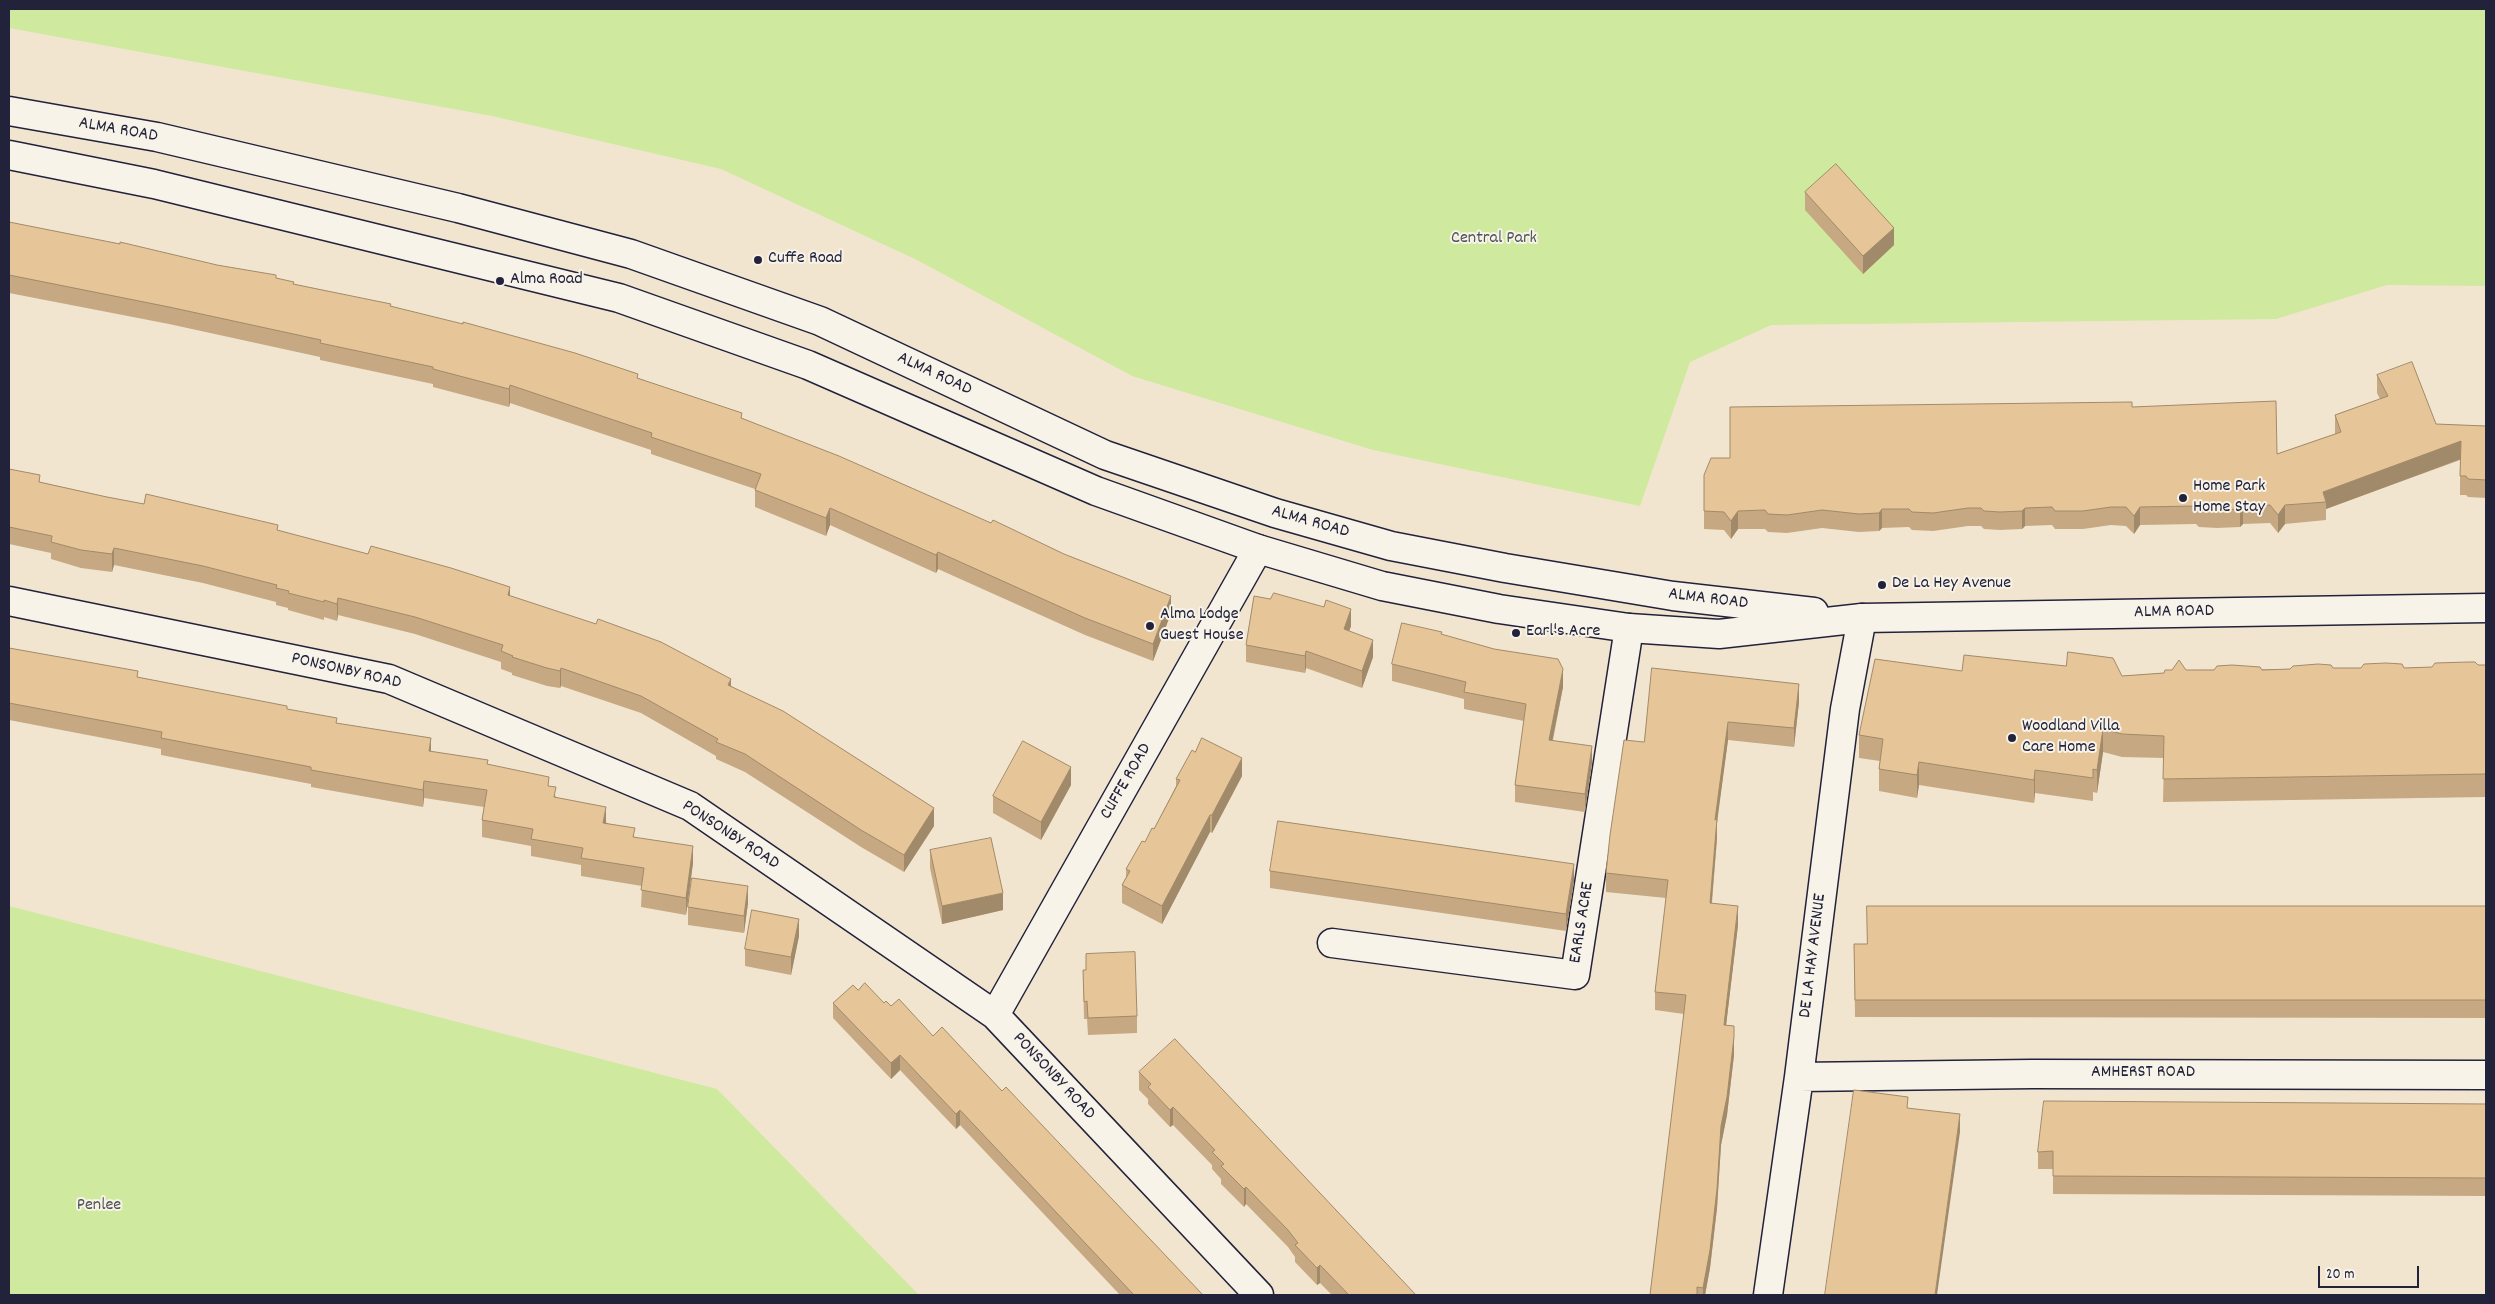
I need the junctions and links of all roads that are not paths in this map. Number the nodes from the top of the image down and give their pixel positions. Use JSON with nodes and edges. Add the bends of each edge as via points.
{"nodes":[{"id":1,"x":9,"y":111,"type":"edge"},
{"id":2,"x":9,"y":155,"type":"edge"},
{"id":3,"x":1258,"y":549,"type":"junction"},
{"id":4,"x":9,"y":601,"type":"edge"},
{"id":5,"x":2486,"y":608,"type":"edge"},
{"id":6,"x":1862,"y":618,"type":"junction"},
{"id":7,"x":1629,"y":628,"type":"junction"},
{"id":8,"x":1332,"y":943,"type":"dead end"},
{"id":9,"x":995,"y":1015,"type":"junction"},
{"id":10,"x":2486,"y":1075,"type":"edge"},
{"id":11,"x":1800,"y":1078,"type":"junction"},
{"id":12,"x":1259,"y":1295,"type":"edge"},
{"id":13,"x":1768,"y":1295,"type":"edge"}],
"edges":[{"from":1,"to":6,"type":"main road","name":"ALMA ROAD","via":[[156,137],[458,208],[630,254],[820,321],[1105,456],[1275,514],[1391,546],[1673,596]]},
{"from":2,"to":3,"type":"main road","name":"ALMA ROAD","via":[[154,184],[619,298],[808,364],[1096,491]]},
{"from":3,"to":7,"type":"main road","name":"ALMA ROAD","via":[[1382,586],[1499,609]]},
{"from":3,"to":9,"type":"main road","name":"CUFFE ROAD"},
{"from":4,"to":9,"type":"main road","name":"PONSONBY ROAD","via":[[389,679],[690,806]]},
{"from":5,"to":6,"type":"main road","name":"ALMA ROAD"},
{"from":6,"to":7,"type":"main road","name":"ALMA ROAD","via":[[1719,634]]},
{"from":6,"to":11,"type":"main road","name":"DE LA HAY AVENUE","via":[[1845,709]]},
{"from":7,"to":8,"type":"main road","name":"EARLS ACRE","via":[[1575,975]]},
{"from":9,"to":12,"type":"main road","name":"PONSONBY ROAD"},
{"from":10,"to":11,"type":"main road","name":"AMHERST ROAD","via":[[2032,1074]]},
{"from":11,"to":13,"type":"main road","name":"DE LA HAY AVENUE"}]}
